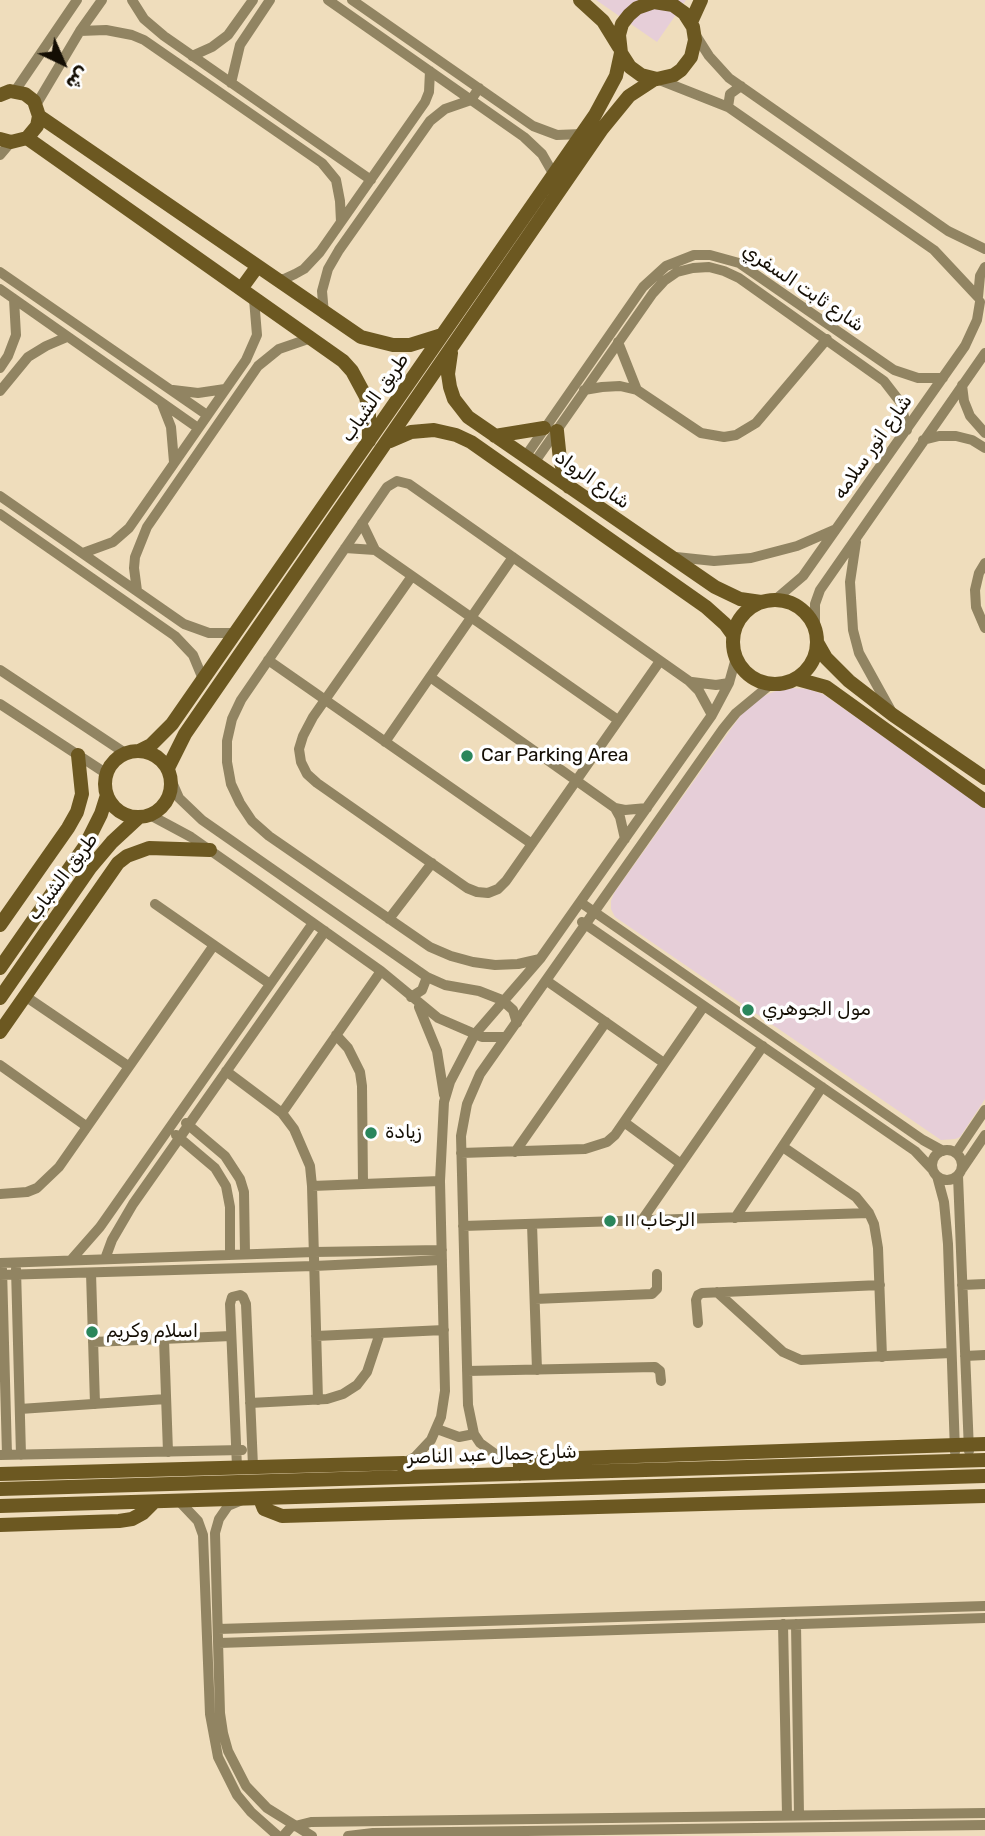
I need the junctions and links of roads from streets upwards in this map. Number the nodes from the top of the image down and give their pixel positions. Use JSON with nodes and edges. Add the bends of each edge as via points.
{"nodes":[{"id":1,"x":77,"y":0,"type":"edge"},
{"id":2,"x":102,"y":0,"type":"edge"},
{"id":3,"x":132,"y":0,"type":"edge"},
{"id":4,"x":253,"y":0,"type":"edge"},
{"id":5,"x":270,"y":0,"type":"edge"},
{"id":6,"x":328,"y":0,"type":"edge"},
{"id":7,"x":352,"y":0,"type":"edge"},
{"id":8,"x":580,"y":0,"type":"edge"},
{"id":9,"x":701,"y":0,"type":"edge"},
{"id":10,"x":650,"y":1,"type":"edge"},
{"id":11,"x":234,"y":27,"type":"junction"},
{"id":12,"x":692,"y":27,"type":"junction"},
{"id":13,"x":80,"y":31,"type":"junction"},
{"id":14,"x":247,"y":34,"type":"junction"},
{"id":15,"x":164,"y":36,"type":"junction"},
{"id":16,"x":156,"y":47,"type":"junction"},
{"id":17,"x":620,"y":50,"type":"junction"},
{"id":18,"x":192,"y":56,"type":"junction"},
{"id":19,"x":430,"y":71,"type":"junction"},
{"id":20,"x":656,"y":79,"type":"junction"},
{"id":21,"x":231,"y":83,"type":"junction"},
{"id":22,"x":741,"y":86,"type":"junction"},
{"id":23,"x":479,"y":88,"type":"junction"},
{"id":24,"x":5,"y":92,"type":"edge"},
{"id":25,"x":471,"y":100,"type":"junction"},
{"id":26,"x":728,"y":107,"type":"junction"},
{"id":27,"x":38,"y":111,"type":"junction"},
{"id":28,"x":582,"y":134,"type":"junction"},
{"id":29,"x":27,"y":138,"type":"junction"},
{"id":30,"x":6,"y":141,"type":"edge"},
{"id":31,"x":0,"y":155,"type":"edge"},
{"id":32,"x":347,"y":163,"type":"junction"},
{"id":33,"x":554,"y":175,"type":"junction"},
{"id":34,"x":336,"y":180,"type":"junction"},
{"id":35,"x":371,"y":180,"type":"junction"},
{"id":36,"x":341,"y":222,"type":"junction"},
{"id":37,"x":985,"y":249,"type":"edge"},
{"id":38,"x":320,"y":252,"type":"junction"},
{"id":39,"x":332,"y":261,"type":"junction"},
{"id":40,"x":257,"y":267,"type":"junction"},
{"id":41,"x":985,"y":267,"type":"edge"},
{"id":42,"x":0,"y":272,"type":"edge"},
{"id":43,"x":275,"y":279,"type":"junction"},
{"id":44,"x":0,"y":289,"type":"edge"},
{"id":45,"x":241,"y":289,"type":"junction"},
{"id":46,"x":13,"y":299,"type":"junction"},
{"id":47,"x":254,"y":299,"type":"junction"},
{"id":48,"x":981,"y":303,"type":"edge"},
{"id":49,"x":324,"y":314,"type":"junction"},
{"id":50,"x":344,"y":328,"type":"junction"},
{"id":51,"x":442,"y":335,"type":"junction"},
{"id":52,"x":68,"y":337,"type":"junction"},
{"id":53,"x":311,"y":338,"type":"junction"},
{"id":54,"x":827,"y":338,"type":"junction"},
{"id":55,"x":618,"y":342,"type":"junction"},
{"id":56,"x":452,"y":348,"type":"junction"},
{"id":57,"x":328,"y":350,"type":"junction"},
{"id":58,"x":985,"y":353,"type":"edge"},
{"id":59,"x":250,"y":354,"type":"junction"},
{"id":60,"x":8,"y":356,"type":"junction"},
{"id":61,"x":262,"y":362,"type":"junction"},
{"id":62,"x":20,"y":364,"type":"junction"},
{"id":63,"x":132,"y":364,"type":"junction"},
{"id":64,"x":0,"y":368,"type":"edge"},
{"id":65,"x":894,"y":370,"type":"junction"},
{"id":66,"x":125,"y":376,"type":"junction"},
{"id":67,"x":943,"y":378,"type":"junction"},
{"id":68,"x":884,"y":381,"type":"junction"},
{"id":69,"x":962,"y":385,"type":"junction"},
{"id":70,"x":225,"y":389,"type":"junction"},
{"id":71,"x":170,"y":390,"type":"junction"},
{"id":72,"x":584,"y":390,"type":"junction"},
{"id":73,"x":637,"y":390,"type":"junction"},
{"id":74,"x":0,"y":391,"type":"edge"},
{"id":75,"x":162,"y":404,"type":"junction"},
{"id":76,"x":207,"y":415,"type":"junction"},
{"id":77,"x":481,"y":427,"type":"junction"},
{"id":78,"x":198,"y":428,"type":"junction"},
{"id":79,"x":551,"y":430,"type":"junction"},
{"id":80,"x":907,"y":430,"type":"junction"},
{"id":81,"x":982,"y":431,"type":"edge"},
{"id":82,"x":495,"y":436,"type":"junction"},
{"id":83,"x":923,"y":440,"type":"junction"},
{"id":84,"x":972,"y":440,"type":"junction"},
{"id":85,"x":369,"y":441,"type":"junction"},
{"id":86,"x":471,"y":442,"type":"junction"},
{"id":87,"x":386,"y":444,"type":"junction"},
{"id":88,"x":985,"y":448,"type":"edge"},
{"id":89,"x":530,"y":460,"type":"junction"},
{"id":90,"x":173,"y":464,"type":"junction"},
{"id":91,"x":570,"y":489,"type":"junction"},
{"id":92,"x":0,"y":496,"type":"edge"},
{"id":93,"x":0,"y":514,"type":"edge"},
{"id":94,"x":362,"y":523,"type":"junction"},
{"id":95,"x":838,"y":527,"type":"junction"},
{"id":96,"x":129,"y":528,"type":"junction"},
{"id":97,"x":858,"y":535,"type":"junction"},
{"id":98,"x":142,"y":536,"type":"junction"},
{"id":99,"x":345,"y":548,"type":"junction"},
{"id":100,"x":375,"y":550,"type":"junction"},
{"id":101,"x":82,"y":553,"type":"junction"},
{"id":102,"x":667,"y":555,"type":"junction"},
{"id":103,"x":513,"y":557,"type":"junction"},
{"id":104,"x":985,"y":563,"type":"edge"},
{"id":105,"x":412,"y":576,"type":"junction"},
{"id":106,"x":137,"y":591,"type":"junction"},
{"id":107,"x":769,"y":600,"type":"junction"},
{"id":108,"x":471,"y":617,"type":"junction"},
{"id":109,"x":175,"y":618,"type":"junction"},
{"id":110,"x":815,"y":626,"type":"junction"},
{"id":111,"x":985,"y":628,"type":"edge"},
{"id":112,"x":167,"y":629,"type":"junction"},
{"id":113,"x":235,"y":633,"type":"junction"},
{"id":114,"x":733,"y":635,"type":"junction"},
{"id":115,"x":818,"y":644,"type":"junction"},
{"id":116,"x":736,"y":658,"type":"junction"},
{"id":117,"x":268,"y":660,"type":"junction"},
{"id":118,"x":660,"y":661,"type":"junction"},
{"id":119,"x":0,"y":670,"type":"edge"},
{"id":120,"x":430,"y":677,"type":"junction"},
{"id":121,"x":203,"y":679,"type":"junction"},
{"id":122,"x":797,"y":679,"type":"junction"},
{"id":123,"x":689,"y":681,"type":"junction"},
{"id":124,"x":729,"y":683,"type":"junction"},
{"id":125,"x":771,"y":684,"type":"junction"},
{"id":126,"x":325,"y":699,"type":"junction"},
{"id":127,"x":0,"y":704,"type":"edge"},
{"id":128,"x":712,"y":715,"type":"junction"},
{"id":129,"x":893,"y":715,"type":"junction"},
{"id":130,"x":618,"y":720,"type":"junction"},
{"id":131,"x":385,"y":742,"type":"junction"},
{"id":132,"x":132,"y":752,"type":"junction"},
{"id":133,"x":78,"y":755,"type":"junction"},
{"id":134,"x":107,"y":774,"type":"junction"},
{"id":135,"x":170,"y":775,"type":"junction"},
{"id":136,"x":985,"y":778,"type":"edge"},
{"id":137,"x":576,"y":780,"type":"junction"},
{"id":138,"x":107,"y":795,"type":"junction"},
{"id":139,"x":985,"y":801,"type":"edge"},
{"id":140,"x":615,"y":808,"type":"junction"},
{"id":141,"x":647,"y":808,"type":"junction"},
{"id":142,"x":144,"y":816,"type":"junction"},
{"id":143,"x":625,"y":839,"type":"junction"},
{"id":144,"x":532,"y":844,"type":"junction"},
{"id":145,"x":210,"y":850,"type":"junction"},
{"id":146,"x":432,"y":863,"type":"junction"},
{"id":147,"x":580,"y":902,"type":"junction"},
{"id":148,"x":155,"y":904,"type":"dead end"},
{"id":149,"x":594,"y":913,"type":"junction"},
{"id":150,"x":572,"y":914,"type":"junction"},
{"id":151,"x":390,"y":919,"type":"junction"},
{"id":152,"x":313,"y":923,"type":"junction"},
{"id":153,"x":586,"y":924,"type":"junction"},
{"id":154,"x":0,"y":925,"type":"edge"},
{"id":155,"x":325,"y":931,"type":"junction"},
{"id":156,"x":40,"y":940,"type":"junction"},
{"id":157,"x":214,"y":945,"type":"junction"},
{"id":158,"x":540,"y":959,"type":"junction"},
{"id":159,"x":47,"y":965,"type":"junction"},
{"id":160,"x":0,"y":968,"type":"edge"},
{"id":161,"x":381,"y":971,"type":"junction"},
{"id":162,"x":427,"y":977,"type":"junction"},
{"id":163,"x":547,"y":981,"type":"junction"},
{"id":164,"x":270,"y":984,"type":"junction"},
{"id":165,"x":25,"y":996,"type":"junction"},
{"id":166,"x":0,"y":998,"type":"edge"},
{"id":167,"x":414,"y":999,"type":"junction"},
{"id":168,"x":502,"y":1000,"type":"junction"},
{"id":169,"x":704,"y":1006,"type":"junction"},
{"id":170,"x":606,"y":1022,"type":"junction"},
{"id":171,"x":517,"y":1023,"type":"junction"},
{"id":172,"x":0,"y":1032,"type":"edge"},
{"id":173,"x":475,"y":1034,"type":"junction"},
{"id":174,"x":336,"y":1035,"type":"junction"},
{"id":175,"x":506,"y":1037,"type":"junction"},
{"id":176,"x":763,"y":1046,"type":"junction"},
{"id":177,"x":664,"y":1063,"type":"junction"},
{"id":178,"x":0,"y":1065,"type":"edge"},
{"id":179,"x":128,"y":1066,"type":"junction"},
{"id":180,"x":226,"y":1071,"type":"junction"},
{"id":181,"x":822,"y":1087,"type":"junction"},
{"id":182,"x":444,"y":1102,"type":"junction"},
{"id":183,"x":985,"y":1110,"type":"edge"},
{"id":184,"x":282,"y":1113,"type":"junction"},
{"id":185,"x":178,"y":1116,"type":"junction"},
{"id":186,"x":624,"y":1122,"type":"junction"},
{"id":187,"x":189,"y":1125,"type":"junction"},
{"id":188,"x":86,"y":1126,"type":"junction"},
{"id":189,"x":169,"y":1129,"type":"junction"},
{"id":190,"x":985,"y":1135,"type":"edge"},
{"id":191,"x":180,"y":1138,"type":"junction"},
{"id":192,"x":783,"y":1147,"type":"junction"},
{"id":193,"x":943,"y":1151,"type":"junction"},
{"id":194,"x":515,"y":1152,"type":"junction"},
{"id":195,"x":461,"y":1153,"type":"junction"},
{"id":196,"x":956,"y":1153,"type":"junction"},
{"id":197,"x":681,"y":1164,"type":"junction"},
{"id":198,"x":935,"y":1173,"type":"junction"},
{"id":199,"x":960,"y":1173,"type":"junction"},
{"id":200,"x":440,"y":1181,"type":"junction"},
{"id":201,"x":363,"y":1184,"type":"junction"},
{"id":202,"x":313,"y":1186,"type":"junction"},
{"id":203,"x":0,"y":1194,"type":"edge"},
{"id":204,"x":869,"y":1213,"type":"junction"},
{"id":205,"x":736,"y":1218,"type":"junction"},
{"id":206,"x":642,"y":1220,"type":"junction"},
{"id":207,"x":533,"y":1224,"type":"junction"},
{"id":208,"x":463,"y":1226,"type":"junction"},
{"id":209,"x":314,"y":1252,"type":"junction"},
{"id":210,"x":245,"y":1254,"type":"junction"},
{"id":211,"x":230,"y":1255,"type":"junction"},
{"id":212,"x":442,"y":1255,"type":"junction"},
{"id":213,"x":105,"y":1259,"type":"junction"},
{"id":214,"x":71,"y":1260,"type":"junction"},
{"id":215,"x":1,"y":1262,"type":"edge"},
{"id":216,"x":16,"y":1262,"type":"junction"},
{"id":217,"x":314,"y":1266,"type":"junction"},
{"id":218,"x":91,"y":1273,"type":"junction"},
{"id":219,"x":657,"y":1274,"type":"dead end"},
{"id":220,"x":1,"y":1275,"type":"edge"},
{"id":221,"x":16,"y":1275,"type":"junction"},
{"id":222,"x":985,"y":1284,"type":"edge"},
{"id":223,"x":880,"y":1285,"type":"junction"},
{"id":224,"x":962,"y":1285,"type":"junction"},
{"id":225,"x":717,"y":1292,"type":"junction"},
{"id":226,"x":535,"y":1300,"type":"junction"},
{"id":227,"x":698,"y":1323,"type":"dead end"},
{"id":228,"x":444,"y":1330,"type":"junction"},
{"id":229,"x":380,"y":1333,"type":"junction"},
{"id":230,"x":231,"y":1336,"type":"junction"},
{"id":231,"x":316,"y":1336,"type":"junction"},
{"id":232,"x":164,"y":1339,"type":"junction"},
{"id":233,"x":93,"y":1342,"type":"junction"},
{"id":234,"x":2,"y":1345,"type":"edge"},
{"id":235,"x":951,"y":1353,"type":"junction"},
{"id":236,"x":985,"y":1355,"type":"edge"},
{"id":237,"x":965,"y":1356,"type":"junction"},
{"id":238,"x":882,"y":1357,"type":"junction"},
{"id":239,"x":537,"y":1370,"type":"junction"},
{"id":240,"x":467,"y":1371,"type":"junction"},
{"id":241,"x":661,"y":1381,"type":"dead end"},
{"id":242,"x":166,"y":1399,"type":"junction"},
{"id":243,"x":318,"y":1400,"type":"junction"},
{"id":244,"x":250,"y":1403,"type":"junction"},
{"id":245,"x":95,"y":1404,"type":"junction"},
{"id":246,"x":20,"y":1409,"type":"junction"},
{"id":247,"x":437,"y":1429,"type":"junction"},
{"id":248,"x":474,"y":1434,"type":"junction"},
{"id":249,"x":961,"y":1444,"type":"junction"},
{"id":250,"x":985,"y":1444,"type":"edge"},
{"id":251,"x":251,"y":1449,"type":"junction"},
{"id":252,"x":236,"y":1450,"type":"junction"},
{"id":253,"x":168,"y":1452,"type":"junction"},
{"id":254,"x":3,"y":1455,"type":"edge"},
{"id":255,"x":22,"y":1455,"type":"junction"},
{"id":256,"x":985,"y":1460,"type":"edge"},
{"id":257,"x":962,"y":1461,"type":"junction"},
{"id":258,"x":253,"y":1466,"type":"junction"},
{"id":259,"x":237,"y":1467,"type":"junction"},
{"id":260,"x":520,"y":1467,"type":"junction"},
{"id":261,"x":694,"y":1467,"type":"junction"},
{"id":262,"x":405,"y":1470,"type":"junction"},
{"id":263,"x":664,"y":1470,"type":"junction"},
{"id":264,"x":0,"y":1474,"type":"edge"},
{"id":265,"x":985,"y":1476,"type":"edge"},
{"id":266,"x":781,"y":1482,"type":"junction"},
{"id":267,"x":694,"y":1486,"type":"junction"},
{"id":268,"x":664,"y":1487,"type":"junction"},
{"id":269,"x":0,"y":1489,"type":"edge"},
{"id":270,"x":985,"y":1496,"type":"edge"},
{"id":271,"x":244,"y":1499,"type":"junction"},
{"id":272,"x":260,"y":1499,"type":"junction"},
{"id":273,"x":180,"y":1501,"type":"junction"},
{"id":274,"x":154,"y":1502,"type":"junction"},
{"id":275,"x":781,"y":1503,"type":"junction"},
{"id":276,"x":0,"y":1507,"type":"edge"},
{"id":277,"x":0,"y":1525,"type":"edge"},
{"id":278,"x":985,"y":1606,"type":"edge"},
{"id":279,"x":838,"y":1610,"type":"junction"},
{"id":280,"x":739,"y":1613,"type":"junction"},
{"id":281,"x":985,"y":1618,"type":"edge"},
{"id":282,"x":839,"y":1623,"type":"junction"},
{"id":283,"x":796,"y":1624,"type":"junction"},
{"id":284,"x":356,"y":1625,"type":"junction"},
{"id":285,"x":783,"y":1625,"type":"junction"},
{"id":286,"x":740,"y":1626,"type":"junction"},
{"id":287,"x":218,"y":1629,"type":"junction"},
{"id":288,"x":356,"y":1638,"type":"junction"},
{"id":289,"x":219,"y":1643,"type":"junction"},
{"id":290,"x":985,"y":1813,"type":"edge"},
{"id":291,"x":787,"y":1815,"type":"junction"},
{"id":292,"x":799,"y":1815,"type":"junction"},
{"id":293,"x":846,"y":1815,"type":"junction"},
{"id":294,"x":746,"y":1822,"type":"junction"},
{"id":295,"x":296,"y":1825,"type":"junction"},
{"id":296,"x":985,"y":1825,"type":"edge"},
{"id":297,"x":846,"y":1827,"type":"junction"},
{"id":298,"x":371,"y":1834,"type":"edge"},
{"id":299,"x":278,"y":1836,"type":"edge"},
{"id":300,"x":283,"y":1836,"type":"edge"},
{"id":301,"x":312,"y":1836,"type":"edge"},
{"id":302,"x":348,"y":1836,"type":"edge"}],
"edges":[{"from":1,"to":24,"type":"street"},
{"from":2,"to":13,"type":"street"},
{"from":3,"to":15,"type":"street","via":[[144,19]]},
{"from":4,"to":11,"type":"street"},
{"from":5,"to":14,"type":"street"},
{"from":6,"to":19,"type":"street"},
{"from":7,"to":23,"type":"street"},
{"from":8,"to":17,"type":"street","via":[[603,21]]},
{"from":9,"to":12,"type":"street"},
{"from":10,"to":12,"type":"street","via":[[679,9]]},
{"from":10,"to":17,"type":"street","via":[[622,24]]},
{"from":11,"to":14,"type":"street","via":[[239,34]]},
{"from":11,"to":18,"type":"street","via":[[220,41]]},
{"from":12,"to":20,"type":"street","via":[[694,49],[687,64],[674,75]]},
{"from":12,"to":22,"type":"street","via":[[719,68]]},
{"from":13,"to":16,"type":"street","via":[[119,31]]},
{"from":13,"to":27,"type":"street"},
{"from":14,"to":21,"type":"street"},
{"from":15,"to":16,"type":"street","via":[[156,39]]},
{"from":15,"to":18,"type":"street"},
{"from":16,"to":34,"type":"street","via":[[322,163]]},
{"from":17,"to":20,"type":"street","via":[[635,72]]},
{"from":17,"to":28,"type":"street","name":"طريق الشباب","via":[[620,65],[610,90]]},
{"from":18,"to":21,"type":"street"},
{"from":19,"to":25,"type":"street"},
{"from":19,"to":35,"type":"street","via":[[425,102]]},
{"from":20,"to":26,"type":"street"},
{"from":20,"to":56,"type":"street","name":"طريق الشباب","via":[[629,96],[613,115]]},
{"from":21,"to":32,"type":"street"},
{"from":22,"to":26,"type":"street","via":[[730,94]]},
{"from":22,"to":37,"type":"street","via":[[948,231]]},
{"from":23,"to":25,"type":"street"},
{"from":23,"to":28,"type":"street","via":[[544,132]]},
{"from":24,"to":27,"type":"street","via":[[30,97]]},
{"from":25,"to":33,"type":"street","via":[[534,145]]},
{"from":25,"to":39,"type":"street","via":[[445,109],[430,121]]},
{"from":26,"to":48,"type":"street","via":[[934,250]]},
{"from":27,"to":29,"type":"street","via":[[37,126]]},
{"from":27,"to":40,"type":"street"},
{"from":28,"to":33,"type":"street","name":"طريق الشباب"},
{"from":29,"to":30,"type":"street"},
{"from":29,"to":45,"type":"street"},
{"from":30,"to":31,"type":"street"},
{"from":32,"to":34,"type":"street","via":[[347,176]]},
{"from":32,"to":35,"type":"street"},
{"from":33,"to":51,"type":"street","name":"طريق الشباب"},
{"from":34,"to":36,"type":"street"},
{"from":35,"to":36,"type":"street"},
{"from":36,"to":38,"type":"street"},
{"from":38,"to":39,"type":"street","via":[[324,261]]},
{"from":38,"to":43,"type":"street","via":[[304,269]]},
{"from":39,"to":49,"type":"street","via":[[322,290]]},
{"from":40,"to":43,"type":"street"},
{"from":40,"to":45,"type":"street"},
{"from":41,"to":48,"type":"street","name":"شارع انور سلامه","via":[[980,276]]},
{"from":42,"to":63,"type":"street"},
{"from":43,"to":49,"type":"street"},
{"from":44,"to":46,"type":"street"},
{"from":45,"to":47,"type":"street"},
{"from":46,"to":52,"type":"street"},
{"from":46,"to":60,"type":"street","via":[[16,335]]},
{"from":47,"to":53,"type":"street"},
{"from":47,"to":59,"type":"street","via":[[257,335]]},
{"from":48,"to":67,"type":"street","name":"شارع انور سلامه","via":[[972,334]]},
{"from":49,"to":50,"type":"street"},
{"from":50,"to":51,"type":"street","via":[[393,345]]},
{"from":50,"to":57,"type":"street","via":[[341,342]]},
{"from":51,"to":85,"type":"street","name":"طريق الشباب"},
{"from":52,"to":62,"type":"street"},
{"from":52,"to":66,"type":"street"},
{"from":53,"to":57,"type":"street"},
{"from":53,"to":61,"type":"street","via":[[279,349]]},
{"from":54,"to":55,"type":"street","name":"شارع ثابت السفري","via":[[739,278],[709,267],[677,272],[663,281]]},
{"from":54,"to":68,"type":"street","name":"شارع ثابت السفري"},
{"from":54,"to":73,"type":"street","via":[[756,423],[736,435],[724,438],[701,433]]},
{"from":55,"to":72,"type":"street","name":"شارع ثابت السفري"},
{"from":55,"to":73,"type":"street"},
{"from":56,"to":77,"type":"street","name":"شارع الرواد","via":[[448,374],[454,399]]},
{"from":56,"to":87,"type":"street","name":"طريق الشباب"},
{"from":57,"to":85,"type":"street","via":[[360,383],[369,411]]},
{"from":58,"to":69,"type":"street","name":"شارع انور سلامه"},
{"from":59,"to":61,"type":"street"},
{"from":59,"to":70,"type":"street"},
{"from":60,"to":62,"type":"street","via":[[16,357]]},
{"from":60,"to":64,"type":"street"},
{"from":61,"to":98,"type":"street"},
{"from":62,"to":74,"type":"street"},
{"from":63,"to":66,"type":"street"},
{"from":63,"to":71,"type":"street"},
{"from":65,"to":67,"type":"street","name":"شارع ثابت السفري","via":[[918,378]]},
{"from":65,"to":68,"type":"street"},
{"from":65,"to":79,"type":"street","name":"شارع ثابت السفري","via":[[739,263],[694,255],[653,275]]},
{"from":66,"to":75,"type":"street"},
{"from":67,"to":80,"type":"street","name":"شارع انور سلامه"},
{"from":68,"to":80,"type":"street","name":"شارع ثابت السفري","via":[[901,403]]},
{"from":69,"to":81,"type":"street","via":[[967,408]]},
{"from":69,"to":83,"type":"street","name":"شارع انور سلامه"},
{"from":70,"to":71,"type":"street","via":[[198,393]]},
{"from":70,"to":76,"type":"street"},
{"from":71,"to":76,"type":"street"},
{"from":72,"to":73,"type":"street","via":[[620,386]]},
{"from":72,"to":79,"type":"street","name":"شارع ثابت السفري"},
{"from":75,"to":78,"type":"street"},
{"from":75,"to":90,"type":"street","via":[[173,439]]},
{"from":76,"to":78,"type":"street"},
{"from":77,"to":82,"type":"street","name":"شارع الرواد"},
{"from":77,"to":86,"type":"street","via":[[471,434]]},
{"from":78,"to":90,"type":"street"},
{"from":79,"to":82,"type":"street"},
{"from":79,"to":89,"type":"street","name":"شارع ثابت السفري"},
{"from":79,"to":91,"type":"street"},
{"from":80,"to":95,"type":"street","name":"شارع انور سلامه"},
{"from":81,"to":84,"type":"street","via":[[972,435]]},
{"from":82,"to":89,"type":"street","name":"شارع الرواد"},
{"from":83,"to":84,"type":"street","via":[[939,436]]},
{"from":83,"to":97,"type":"street","name":"شارع انور سلامه"},
{"from":84,"to":88,"type":"street"},
{"from":85,"to":113,"type":"street","name":"طريق الشباب"},
{"from":86,"to":87,"type":"street","name":"شارع الرواد","via":[[446,432],[422,430]]},
{"from":86,"to":114,"type":"street","name":"شارع الرواد","via":[[706,607]]},
{"from":87,"to":135,"type":"street","name":"طريق الشباب","via":[[185,734]]},
{"from":89,"to":91,"type":"street","name":"شارع الرواد"},
{"from":90,"to":96,"type":"street"},
{"from":91,"to":102,"type":"street","name":"شارع الرواد"},
{"from":92,"to":101,"type":"street"},
{"from":93,"to":112,"type":"street"},
{"from":94,"to":99,"type":"street"},
{"from":94,"to":100,"type":"street"},
{"from":94,"to":103,"type":"street","via":[[387,487],[403,481]]},
{"from":95,"to":102,"type":"street","via":[[797,546],[751,558],[714,561]]},
{"from":95,"to":107,"type":"street","name":"شارع انور سلامه","via":[[803,576]]},
{"from":96,"to":98,"type":"street"},
{"from":96,"to":101,"type":"street","via":[[113,542]]},
{"from":97,"to":110,"type":"street","name":"شارع انور سلامه","via":[[820,590]]},
{"from":97,"to":129,"type":"street","via":[[850,582],[853,630],[859,653]]},
{"from":98,"to":106,"type":"street","via":[[135,557]]},
{"from":99,"to":100,"type":"street"},
{"from":99,"to":117,"type":"street"},
{"from":100,"to":105,"type":"street"},
{"from":101,"to":106,"type":"street"},
{"from":102,"to":107,"type":"street","name":"شارع الرواد","via":[[727,594]]},
{"from":103,"to":108,"type":"street"},
{"from":103,"to":118,"type":"street"},
{"from":104,"to":111,"type":"street","via":[[975,590]]},
{"from":105,"to":108,"type":"street"},
{"from":105,"to":126,"type":"street"},
{"from":106,"to":109,"type":"street"},
{"from":107,"to":110,"type":"street","via":[[797,605]]},
{"from":107,"to":114,"type":"street","via":[[743,615]]},
{"from":108,"to":120,"type":"street"},
{"from":108,"to":130,"type":"street"},
{"from":109,"to":112,"type":"street","via":[[177,623]]},
{"from":109,"to":113,"type":"street","via":[[196,630]]},
{"from":110,"to":115,"type":"street"},
{"from":112,"to":121,"type":"street","via":[[193,655]]},
{"from":113,"to":121,"type":"street","name":"طريق الشباب"},
{"from":114,"to":116,"type":"street"},
{"from":115,"to":122,"type":"street","via":[[812,664]]},
{"from":115,"to":129,"type":"street","via":[[836,671]]},
{"from":116,"to":124,"type":"street"},
{"from":116,"to":125,"type":"street","via":[[750,676]]},
{"from":117,"to":126,"type":"street"},
{"from":117,"to":151,"type":"street","via":[[241,700],[227,741],[229,773],[240,803],[269,835]]},
{"from":118,"to":123,"type":"street"},
{"from":118,"to":130,"type":"street"},
{"from":119,"to":132,"type":"street"},
{"from":120,"to":131,"type":"street"},
{"from":120,"to":137,"type":"street"},
{"from":121,"to":132,"type":"street","name":"طريق الشباب","via":[[163,736]]},
{"from":122,"to":125,"type":"street"},
{"from":122,"to":139,"type":"street","via":[[826,687]]},
{"from":123,"to":124,"type":"street"},
{"from":123,"to":128,"type":"street"},
{"from":124,"to":128,"type":"street"},
{"from":125,"to":149,"type":"street","via":[[723,729]]},
{"from":126,"to":131,"type":"street"},
{"from":126,"to":146,"type":"street","via":[[299,749],[307,774]]},
{"from":127,"to":133,"type":"street"},
{"from":128,"to":141,"type":"street"},
{"from":129,"to":136,"type":"street"},
{"from":130,"to":137,"type":"street"},
{"from":131,"to":144,"type":"street"},
{"from":132,"to":134,"type":"street","via":[[114,761]]},
{"from":132,"to":135,"type":"street","via":[[159,757]]},
{"from":133,"to":134,"type":"street"},
{"from":133,"to":154,"type":"street","via":[[82,794],[77,812]]},
{"from":134,"to":138,"type":"street"},
{"from":135,"to":142,"type":"street","via":[[166,802]]},
{"from":135,"to":162,"type":"street","via":[[179,798],[202,820]]},
{"from":137,"to":140,"type":"street"},
{"from":137,"to":144,"type":"street"},
{"from":138,"to":142,"type":"street","via":[[119,811]]},
{"from":138,"to":160,"type":"street","name":"طريق الشباب","via":[[85,846]]},
{"from":140,"to":141,"type":"street"},
{"from":140,"to":143,"type":"street"},
{"from":141,"to":143,"type":"street"},
{"from":142,"to":145,"type":"street"},
{"from":142,"to":156,"type":"street","name":"طريق الشباب","via":[[90,868]]},
{"from":143,"to":147,"type":"street"},
{"from":144,"to":146,"type":"street","via":[[506,881],[488,893],[467,888]]},
{"from":145,"to":152,"type":"street"},
{"from":145,"to":159,"type":"street","via":[[149,848],[127,856],[110,873]]},
{"from":146,"to":151,"type":"street"},
{"from":147,"to":149,"type":"street"},
{"from":147,"to":150,"type":"street"},
{"from":148,"to":157,"type":"street"},
{"from":149,"to":153,"type":"street"},
{"from":149,"to":193,"type":"street"},
{"from":150,"to":153,"type":"street"},
{"from":150,"to":158,"type":"street"},
{"from":151,"to":158,"type":"street","via":[[430,947],[472,962],[518,964]]},
{"from":152,"to":155,"type":"street"},
{"from":152,"to":164,"type":"street"},
{"from":153,"to":163,"type":"street"},
{"from":153,"to":169,"type":"street"},
{"from":155,"to":161,"type":"street"},
{"from":155,"to":180,"type":"street"},
{"from":156,"to":159,"type":"street"},
{"from":156,"to":166,"type":"street","name":"طريق الشباب"},
{"from":157,"to":164,"type":"street"},
{"from":157,"to":179,"type":"street"},
{"from":158,"to":168,"type":"street"},
{"from":159,"to":165,"type":"street"},
{"from":161,"to":167,"type":"street"},
{"from":161,"to":174,"type":"street"},
{"from":162,"to":167,"type":"street"},
{"from":162,"to":168,"type":"street"},
{"from":163,"to":170,"type":"street"},
{"from":163,"to":171,"type":"street"},
{"from":164,"to":185,"type":"street"},
{"from":165,"to":172,"type":"street"},
{"from":165,"to":179,"type":"street"},
{"from":167,"to":173,"type":"street","via":[[450,1024]]},
{"from":167,"to":182,"type":"street","via":[[437,1051]]},
{"from":168,"to":171,"type":"street","via":[[513,1010]]},
{"from":168,"to":173,"type":"street"},
{"from":169,"to":176,"type":"street"},
{"from":169,"to":177,"type":"street"},
{"from":170,"to":177,"type":"street"},
{"from":170,"to":194,"type":"street"},
{"from":171,"to":175,"type":"street"},
{"from":173,"to":175,"type":"street","via":[[490,1039]]},
{"from":173,"to":182,"type":"street"},
{"from":174,"to":184,"type":"street"},
{"from":174,"to":201,"type":"street","via":[[360,1072]]},
{"from":175,"to":195,"type":"street","via":[[472,1089],[463,1120]]},
{"from":176,"to":181,"type":"street"},
{"from":176,"to":197,"type":"street"},
{"from":177,"to":186,"type":"street"},
{"from":178,"to":188,"type":"street"},
{"from":179,"to":188,"type":"street"},
{"from":180,"to":184,"type":"street"},
{"from":180,"to":187,"type":"street"},
{"from":181,"to":192,"type":"street"},
{"from":181,"to":198,"type":"street","via":[[915,1151]]},
{"from":182,"to":200,"type":"street"},
{"from":183,"to":196,"type":"street"},
{"from":184,"to":202,"type":"street","via":[[303,1147]]},
{"from":185,"to":187,"type":"street"},
{"from":185,"to":189,"type":"street"},
{"from":186,"to":194,"type":"street","via":[[615,1135],[596,1147]]},
{"from":186,"to":197,"type":"street"},
{"from":187,"to":191,"type":"street"},
{"from":187,"to":210,"type":"street","via":[[225,1157],[240,1179]]},
{"from":188,"to":203,"type":"street","via":[[46,1182],[27,1192]]},
{"from":189,"to":191,"type":"street"},
{"from":189,"to":214,"type":"street"},
{"from":190,"to":199,"type":"street"},
{"from":191,"to":211,"type":"street","via":[[215,1168],[226,1186]]},
{"from":191,"to":213,"type":"street","via":[[121,1222]]},
{"from":192,"to":204,"type":"street","via":[[856,1197]]},
{"from":192,"to":205,"type":"street"},
{"from":193,"to":196,"type":"street"},
{"from":193,"to":198,"type":"street","via":[[933,1160]]},
{"from":194,"to":195,"type":"street"},
{"from":195,"to":208,"type":"street"},
{"from":196,"to":199,"type":"street","via":[[961,1160]]},
{"from":197,"to":206,"type":"street"},
{"from":198,"to":199,"type":"street","via":[[945,1181]]},
{"from":198,"to":235,"type":"street","via":[[944,1202],[948,1244]]},
{"from":199,"to":224,"type":"street"},
{"from":200,"to":201,"type":"street"},
{"from":200,"to":212,"type":"street"},
{"from":201,"to":202,"type":"street"},
{"from":202,"to":209,"type":"street"},
{"from":204,"to":205,"type":"street"},
{"from":204,"to":223,"type":"street","via":[[877,1236]]},
{"from":205,"to":206,"type":"street"},
{"from":206,"to":207,"type":"street"},
{"from":207,"to":208,"type":"street"},
{"from":207,"to":226,"type":"street"},
{"from":208,"to":240,"type":"street"},
{"from":209,"to":210,"type":"street"},
{"from":209,"to":212,"type":"street"},
{"from":209,"to":217,"type":"street"},
{"from":210,"to":211,"type":"street"},
{"from":211,"to":213,"type":"street"},
{"from":212,"to":217,"type":"street"},
{"from":212,"to":228,"type":"street"},
{"from":213,"to":214,"type":"street"},
{"from":214,"to":216,"type":"street"},
{"from":215,"to":216,"type":"street"},
{"from":215,"to":220,"type":"street"},
{"from":216,"to":221,"type":"street"},
{"from":217,"to":218,"type":"street"},
{"from":217,"to":231,"type":"street"},
{"from":218,"to":221,"type":"street"},
{"from":218,"to":233,"type":"street"},
{"from":219,"to":226,"type":"street","via":[[657,1291],[652,1294]]},
{"from":220,"to":221,"type":"street"},
{"from":220,"to":234,"type":"street"},
{"from":221,"to":246,"type":"street"},
{"from":222,"to":224,"type":"street"},
{"from":223,"to":225,"type":"street"},
{"from":223,"to":238,"type":"street"},
{"from":224,"to":237,"type":"street"},
{"from":225,"to":227,"type":"street","via":[[698,1295]]},
{"from":225,"to":238,"type":"street","via":[[792,1357]]},
{"from":226,"to":239,"type":"street"},
{"from":228,"to":229,"type":"street"},
{"from":228,"to":247,"type":"street","via":[[445,1391]]},
{"from":229,"to":231,"type":"street"},
{"from":229,"to":243,"type":"street","via":[[367,1372],[357,1385]]},
{"from":230,"to":232,"type":"street"},
{"from":230,"to":244,"type":"street","via":[[230,1301],[240,1295],[245,1300]]},
{"from":230,"to":252,"type":"street"},
{"from":231,"to":243,"type":"street"},
{"from":232,"to":233,"type":"street"},
{"from":232,"to":242,"type":"street"},
{"from":233,"to":245,"type":"street"},
{"from":234,"to":254,"type":"street"},
{"from":235,"to":238,"type":"street"},
{"from":235,"to":249,"type":"street"},
{"from":236,"to":237,"type":"street"},
{"from":237,"to":249,"type":"street"},
{"from":239,"to":240,"type":"street"},
{"from":239,"to":241,"type":"street","via":[[654,1367],[660,1371]]},
{"from":240,"to":248,"type":"street"},
{"from":242,"to":245,"type":"street"},
{"from":242,"to":253,"type":"street"},
{"from":243,"to":244,"type":"street"},
{"from":244,"to":251,"type":"street"},
{"from":245,"to":246,"type":"street"},
{"from":246,"to":255,"type":"street"},
{"from":247,"to":248,"type":"street","via":[[458,1437]]},
{"from":247,"to":262,"type":"street"},
{"from":248,"to":260,"type":"street","via":[[489,1450]]},
{"from":249,"to":250,"type":"street"},
{"from":249,"to":257,"type":"street"},
{"from":249,"to":260,"type":"street"},
{"from":251,"to":252,"type":"street"},
{"from":251,"to":258,"type":"street"},
{"from":252,"to":253,"type":"street"},
{"from":252,"to":259,"type":"street"},
{"from":253,"to":255,"type":"street"},
{"from":254,"to":255,"type":"street"},
{"from":256,"to":257,"type":"street","name":"شارع جمال عبد الناصر"},
{"from":257,"to":261,"type":"street","name":"شارع جمال عبد الناصر"},
{"from":258,"to":259,"type":"street"},
{"from":258,"to":262,"type":"street"},
{"from":259,"to":264,"type":"street"},
{"from":260,"to":262,"type":"street","name":"شارع جمال عبد الناصر"},
{"from":260,"to":263,"type":"street","name":"شارع جمال عبد الناصر"},
{"from":261,"to":263,"type":"street","name":"شارع جمال عبد الناصر"},
{"from":261,"to":267,"type":"street"},
{"from":262,"to":269,"type":"street","name":"شارع جمال عبد الناصر"},
{"from":263,"to":268,"type":"street"},
{"from":265,"to":266,"type":"street","name":"شارع جمال عبد الناصر"},
{"from":266,"to":267,"type":"street","name":"شارع جمال عبد الناصر"},
{"from":266,"to":275,"type":"street"},
{"from":267,"to":268,"type":"street","name":"شارع جمال عبد الناصر"},
{"from":268,"to":272,"type":"street","name":"شارع جمال عبد الناصر"},
{"from":270,"to":275,"type":"street"},
{"from":271,"to":272,"type":"street","name":"شارع جمال عبد الناصر"},
{"from":271,"to":273,"type":"street","name":"شارع جمال عبد الناصر"},
{"from":271,"to":287,"type":"street","via":[[228,1506],[215,1533]]},
{"from":272,"to":275,"type":"street","via":[[264,1509],[282,1516]]},
{"from":273,"to":274,"type":"street","name":"شارع جمال عبد الناصر"},
{"from":273,"to":299,"type":"street","via":[[198,1521],[203,1535],[209,1714],[218,1757],[237,1795]]},
{"from":274,"to":276,"type":"street","name":"شارع جمال عبد الناصر"},
{"from":274,"to":277,"type":"street","via":[[143,1513],[119,1521]]},
{"from":278,"to":279,"type":"street"},
{"from":279,"to":280,"type":"street"},
{"from":279,"to":282,"type":"street"},
{"from":280,"to":284,"type":"street"},
{"from":280,"to":286,"type":"street"},
{"from":281,"to":282,"type":"street"},
{"from":282,"to":283,"type":"street"},
{"from":283,"to":285,"type":"street"},
{"from":283,"to":292,"type":"street"},
{"from":284,"to":287,"type":"street"},
{"from":284,"to":288,"type":"street"},
{"from":285,"to":286,"type":"street"},
{"from":285,"to":291,"type":"street"},
{"from":286,"to":288,"type":"street"},
{"from":287,"to":289,"type":"street"},
{"from":288,"to":289,"type":"street"},
{"from":289,"to":295,"type":"street","via":[[220,1713],[228,1751],[258,1801]]},
{"from":290,"to":293,"type":"street"},
{"from":291,"to":292,"type":"street"},
{"from":291,"to":294,"type":"street"},
{"from":292,"to":293,"type":"street"},
{"from":293,"to":297,"type":"street"},
{"from":294,"to":295,"type":"street"},
{"from":294,"to":297,"type":"street"},
{"from":294,"to":298,"type":"street"},
{"from":295,"to":300,"type":"street"},
{"from":295,"to":301,"type":"street"},
{"from":296,"to":297,"type":"street"},
{"from":298,"to":302,"type":"street"}]}
